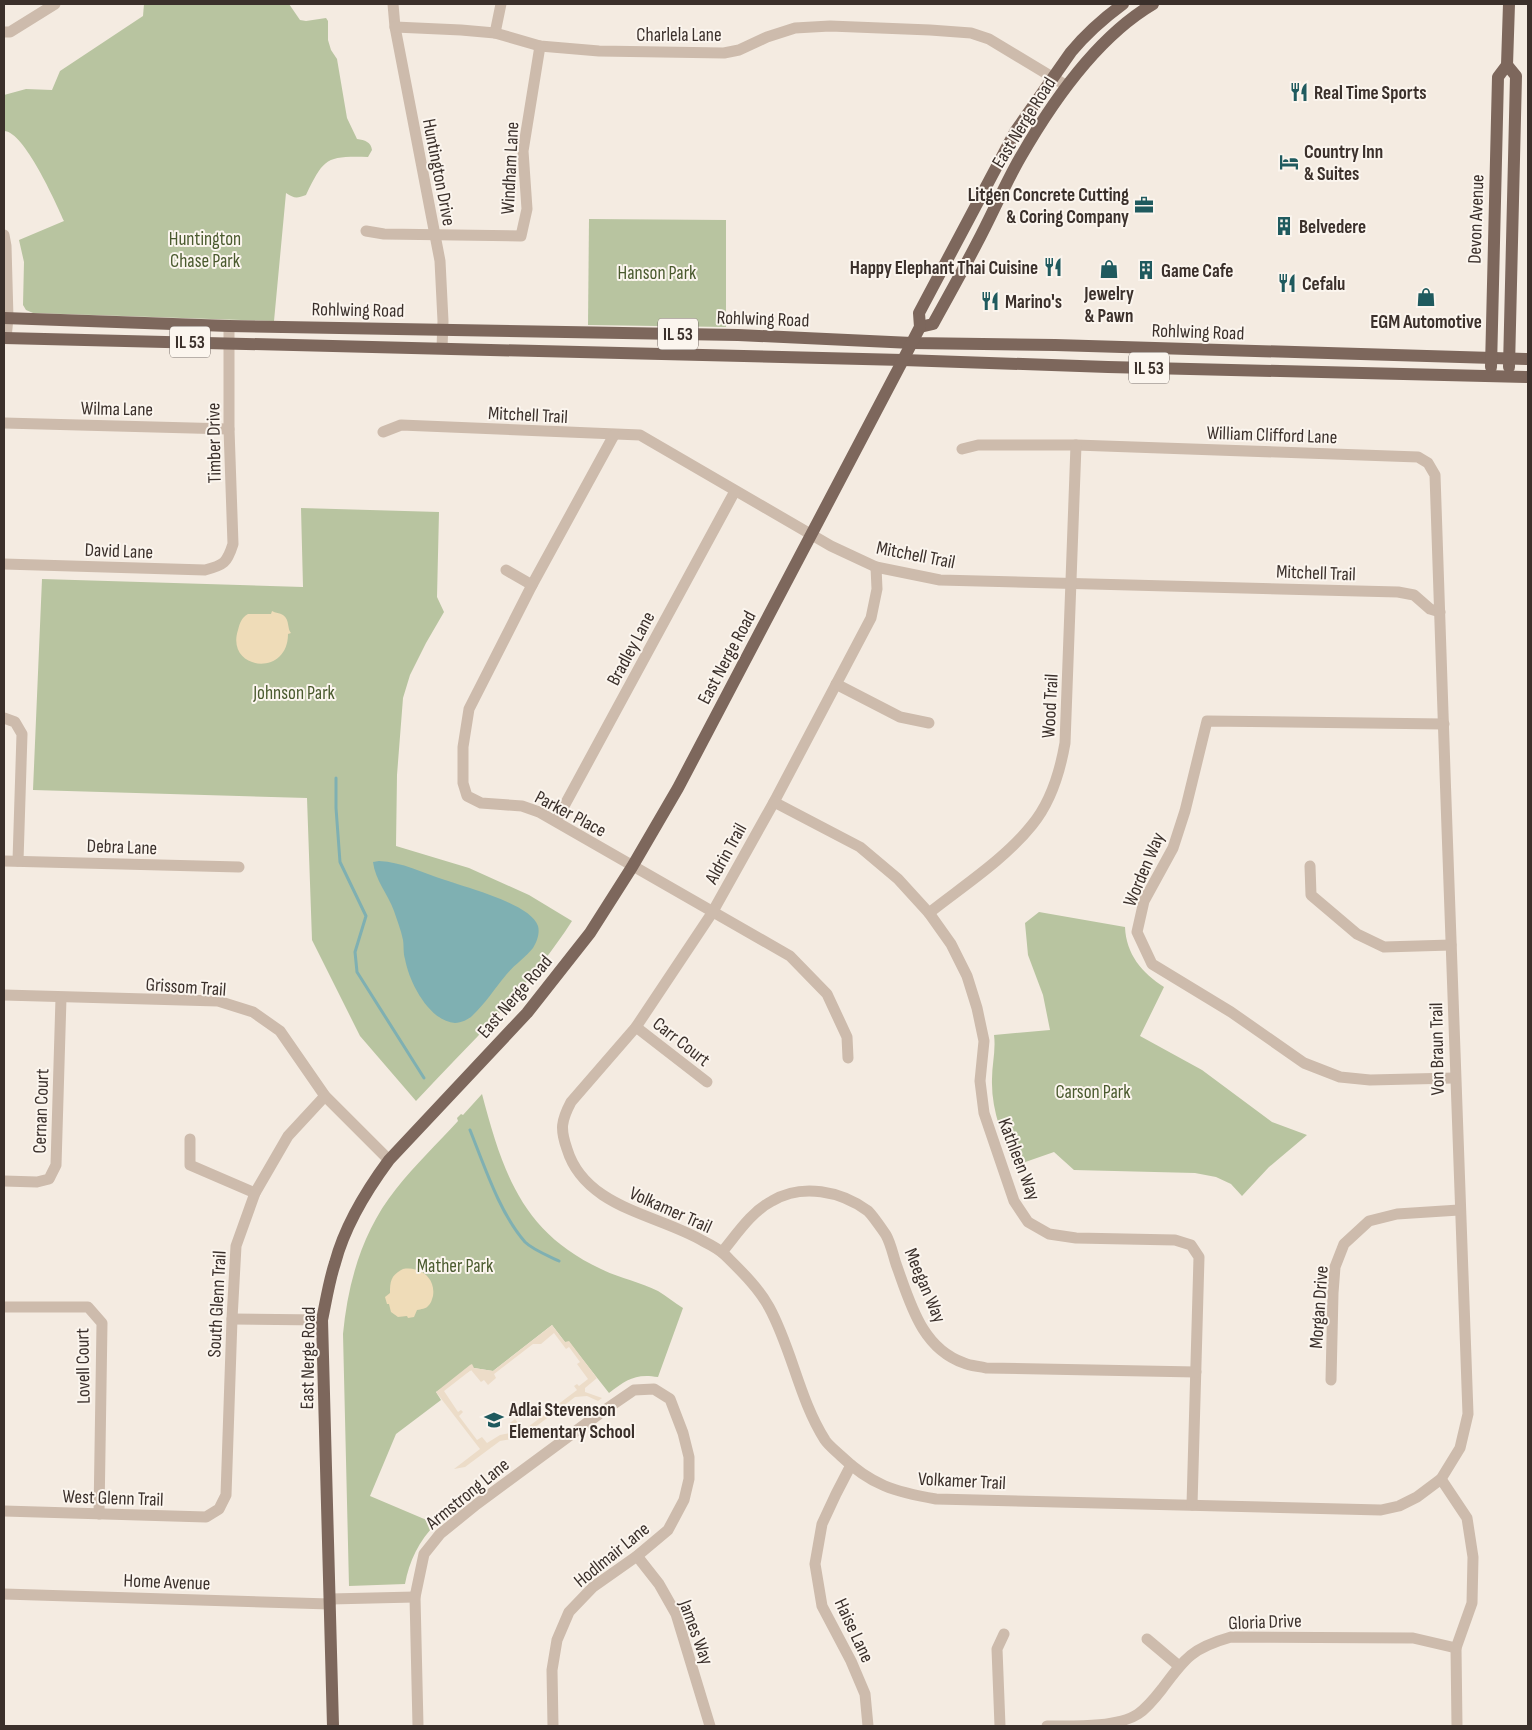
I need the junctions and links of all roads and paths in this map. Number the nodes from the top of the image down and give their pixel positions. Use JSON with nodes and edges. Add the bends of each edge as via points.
{"nodes":[{"id":1,"x":56,"y":4,"type":"edge"},
{"id":2,"x":393,"y":4,"type":"edge"},
{"id":3,"x":501,"y":4,"type":"edge"},
{"id":4,"x":1123,"y":4,"type":"edge"},
{"id":5,"x":1153,"y":4,"type":"edge"},
{"id":6,"x":1509,"y":4,"type":"edge"},
{"id":7,"x":395,"y":26,"type":"junction"},
{"id":8,"x":4,"y":32,"type":"edge"},
{"id":9,"x":495,"y":34,"type":"junction"},
{"id":10,"x":540,"y":46,"type":"junction"},
{"id":11,"x":1507,"y":65,"type":"junction"},
{"id":12,"x":1052,"y":77,"type":"junction"},
{"id":13,"x":1067,"y":86,"type":"junction"},
{"id":14,"x":366,"y":231,"type":"dead end"},
{"id":15,"x":4,"y":235,"type":"edge"},
{"id":16,"x":434,"y":235,"type":"junction"},
{"id":17,"x":6,"y":318,"type":"edge"},
{"id":18,"x":229,"y":326,"type":"junction"},
{"id":19,"x":920,"y":327,"type":"junction"},
{"id":20,"x":443,"y":329,"type":"junction"},
{"id":21,"x":5,"y":338,"type":"edge"},
{"id":22,"x":229,"y":343,"type":"junction"},
{"id":23,"x":912,"y":343,"type":"junction"},
{"id":24,"x":442,"y":348,"type":"junction"},
{"id":25,"x":1491,"y":359,"type":"junction"},
{"id":26,"x":1509,"y":359,"type":"junction"},
{"id":27,"x":903,"y":360,"type":"junction"},
{"id":28,"x":1528,"y":360,"type":"edge"},
{"id":29,"x":1490,"y":377,"type":"junction"},
{"id":30,"x":1509,"y":377,"type":"junction"},
{"id":31,"x":1528,"y":377,"type":"edge"},
{"id":32,"x":4,"y":423,"type":"edge"},
{"id":33,"x":229,"y":428,"type":"junction"},
{"id":34,"x":383,"y":432,"type":"dead end"},
{"id":35,"x":614,"y":435,"type":"junction"},
{"id":36,"x":1076,"y":445,"type":"junction"},
{"id":37,"x":962,"y":449,"type":"dead end"},
{"id":38,"x":735,"y":491,"type":"junction"},
{"id":39,"x":812,"y":534,"type":"junction"},
{"id":40,"x":229,"y":558,"type":"joint"},
{"id":41,"x":4,"y":564,"type":"edge"},
{"id":42,"x":876,"y":567,"type":"junction"},
{"id":43,"x":506,"y":570,"type":"dead end"},
{"id":44,"x":1071,"y":583,"type":"junction"},
{"id":45,"x":532,"y":585,"type":"junction"},
{"id":46,"x":1440,"y":612,"type":"junction"},
{"id":47,"x":836,"y":684,"type":"junction"},
{"id":48,"x":4,"y":718,"type":"edge"},
{"id":49,"x":929,"y":723,"type":"dead end"},
{"id":50,"x":1444,"y":724,"type":"junction"},
{"id":51,"x":774,"y":802,"type":"junction"},
{"id":52,"x":556,"y":821,"type":"junction"},
{"id":53,"x":4,"y":860,"type":"edge"},
{"id":54,"x":18,"y":861,"type":"junction"},
{"id":55,"x":1310,"y":866,"type":"dead end"},
{"id":56,"x":239,"y":867,"type":"dead end"},
{"id":57,"x":632,"y":867,"type":"junction"},
{"id":58,"x":712,"y":913,"type":"junction"},
{"id":59,"x":929,"y":913,"type":"junction"},
{"id":60,"x":1451,"y":945,"type":"junction"},
{"id":61,"x":4,"y":995,"type":"edge"},
{"id":62,"x":61,"y":998,"type":"junction"},
{"id":63,"x":636,"y":1027,"type":"junction"},
{"id":64,"x":848,"y":1058,"type":"dead end"},
{"id":65,"x":1454,"y":1078,"type":"junction"},
{"id":66,"x":707,"y":1082,"type":"dead end"},
{"id":67,"x":325,"y":1096,"type":"junction"},
{"id":68,"x":562,"y":1134,"type":"joint"},
{"id":69,"x":190,"y":1139,"type":"dead end"},
{"id":70,"x":389,"y":1160,"type":"junction"},
{"id":71,"x":4,"y":1181,"type":"edge"},
{"id":72,"x":255,"y":1193,"type":"junction"},
{"id":73,"x":1459,"y":1210,"type":"junction"},
{"id":74,"x":722,"y":1252,"type":"junction"},
{"id":75,"x":4,"y":1307,"type":"edge"},
{"id":76,"x":232,"y":1319,"type":"junction"},
{"id":77,"x":322,"y":1320,"type":"junction"},
{"id":78,"x":1196,"y":1372,"type":"junction"},
{"id":79,"x":1331,"y":1380,"type":"dead end"},
{"id":80,"x":654,"y":1389,"type":"joint"},
{"id":81,"x":851,"y":1466,"type":"junction"},
{"id":82,"x":1441,"y":1479,"type":"junction"},
{"id":83,"x":1192,"y":1505,"type":"junction"},
{"id":84,"x":219,"y":1509,"type":"joint"},
{"id":85,"x":4,"y":1511,"type":"edge"},
{"id":86,"x":99,"y":1514,"type":"junction"},
{"id":87,"x":637,"y":1556,"type":"junction"},
{"id":88,"x":4,"y":1594,"type":"edge"},
{"id":89,"x":415,"y":1597,"type":"junction"},
{"id":90,"x":330,"y":1601,"type":"junction"},
{"id":91,"x":1004,"y":1634,"type":"dead end"},
{"id":92,"x":1147,"y":1639,"type":"dead end"},
{"id":93,"x":1456,"y":1648,"type":"junction"},
{"id":94,"x":1179,"y":1666,"type":"junction"},
{"id":95,"x":333,"y":1726,"type":"edge"},
{"id":96,"x":418,"y":1726,"type":"edge"},
{"id":97,"x":553,"y":1726,"type":"edge"},
{"id":98,"x":710,"y":1726,"type":"edge"},
{"id":99,"x":868,"y":1726,"type":"edge"},
{"id":100,"x":1000,"y":1726,"type":"edge"},
{"id":101,"x":1047,"y":1726,"type":"edge"},
{"id":102,"x":1457,"y":1726,"type":"edge"}],
"edges":[{"from":1,"to":8,"type":"street","via":[[10,32]]},
{"from":2,"to":7,"type":"street","name":"Huntington Drive"},
{"from":3,"to":9,"type":"street"},
{"from":4,"to":12,"type":"main road","name":"East Nerge Road","via":[[1081,40]]},
{"from":5,"to":13,"type":"main road","name":"East Nerge Road","via":[[1104,44]]},
{"from":6,"to":11,"type":"main road","name":"Devon Avenue"},
{"from":7,"to":9,"type":"street","name":"Charlela Lane"},
{"from":7,"to":16,"type":"street","name":"Huntington Drive"},
{"from":9,"to":10,"type":"street","name":"Charlela Lane"},
{"from":10,"to":12,"type":"street","name":"Charlela Lane","via":[[599,51],[724,53],[795,28],[829,26],[930,30],[971,33],[989,39]]},
{"from":10,"to":16,"type":"street","name":"Windham Lane","via":[[523,151],[526,209],[521,236]]},
{"from":11,"to":25,"type":"main road","name":"Devon Avenue","via":[[1498,77]]},
{"from":11,"to":26,"type":"main road","name":"Devon Avenue","via":[[1516,76]]},
{"from":12,"to":13,"type":"street","name":"Charlela Lane"},
{"from":12,"to":19,"type":"main road","name":"East Nerge Road","via":[[1015,132],[954,246],[919,313]]},
{"from":13,"to":19,"type":"main road","name":"East Nerge Road","via":[[1019,159],[933,324]]},
{"from":14,"to":16,"type":"street"},
{"from":15,"to":17,"type":"street"},
{"from":16,"to":20,"type":"street","name":"Huntington Drive","via":[[440,261]]},
{"from":17,"to":18,"type":"main road","name":"Rohlwing Road","number":"IL 53"},
{"from":17,"to":21,"type":"street"},
{"from":18,"to":20,"type":"main road","name":"Rohlwing Road","number":"IL 53"},
{"from":18,"to":22,"type":"street","name":"Timber Drive"},
{"from":19,"to":23,"type":"main road","name":"East Nerge Road"},
{"from":20,"to":23,"type":"main road","name":"Rohlwing Road","number":"IL 53","via":[[738,335]]},
{"from":20,"to":24,"type":"street","name":"Huntington Drive"},
{"from":21,"to":22,"type":"main road","name":"Rohlwing Road","number":"IL 53"},
{"from":22,"to":24,"type":"main road","name":"Rohlwing Road","number":"IL 53"},
{"from":22,"to":33,"type":"street","name":"Timber Drive"},
{"from":23,"to":25,"type":"main road","name":"Rohlwing Road","number":"IL 53"},
{"from":23,"to":27,"type":"main road","name":"East Nerge Road"},
{"from":24,"to":27,"type":"main road","name":"Rohlwing Road","number":"IL 53"},
{"from":25,"to":26,"type":"main road","number":"IL 53"},
{"from":25,"to":29,"type":"main road","name":"Devon Avenue"},
{"from":26,"to":28,"type":"main road","number":"IL 53"},
{"from":26,"to":30,"type":"main road","name":"Devon Avenue"},
{"from":27,"to":29,"type":"main road","name":"Rohlwing Road","number":"IL 53"},
{"from":27,"to":39,"type":"main road","name":"East Nerge Road"},
{"from":29,"to":30,"type":"main road","number":"IL 53"},
{"from":30,"to":31,"type":"main road","number":"IL 53"},
{"from":32,"to":33,"type":"street","name":"Wilma Lane"},
{"from":33,"to":40,"type":"street","name":"Timber Drive","via":[[233,544]]},
{"from":34,"to":35,"type":"street","name":"Mitchell Trail","via":[[401,425]]},
{"from":35,"to":38,"type":"street","name":"Mitchell Trail","via":[[640,435]]},
{"from":35,"to":45,"type":"street","name":"Parker Place"},
{"from":36,"to":37,"type":"street","name":"William Clifford Lane","via":[[978,445]]},
{"from":36,"to":44,"type":"street","name":"Wood Trail"},
{"from":36,"to":46,"type":"street","name":"William Clifford Lane","via":[[1418,457],[1428,463],[1436,475]]},
{"from":38,"to":39,"type":"street","name":"Mitchell Trail"},
{"from":38,"to":52,"type":"street","name":"Bradley Lane"},
{"from":39,"to":42,"type":"street","name":"Mitchell Trail"},
{"from":39,"to":57,"type":"main road","name":"East Nerge Road","via":[[678,788]]},
{"from":40,"to":41,"type":"street","name":"David Lane","via":[[220,566],[205,570]]},
{"from":42,"to":44,"type":"street","name":"Mitchell Trail","via":[[940,580]]},
{"from":42,"to":47,"type":"street","name":"Aldrin Trail","via":[[877,589],[871,618]]},
{"from":43,"to":45,"type":"street"},
{"from":44,"to":46,"type":"street","name":"Mitchell Trail","via":[[1398,592],[1414,595],[1430,609]]},
{"from":44,"to":59,"type":"street","name":"Wood Trail","via":[[1065,744],[1047,801],[1033,825],[1010,849]]},
{"from":45,"to":52,"type":"street","name":"Parker Place","via":[[469,709],[463,747],[463,782],[467,796],[481,803],[522,806]]},
{"from":46,"to":50,"type":"street","name":"Von Braun Trail"},
{"from":47,"to":49,"type":"street","via":[[900,717]]},
{"from":47,"to":51,"type":"street","name":"Aldrin Trail"},
{"from":48,"to":54,"type":"street","via":[[16,722],[22,734]]},
{"from":50,"to":60,"type":"street","name":"Von Braun Trail"},
{"from":50,"to":65,"type":"street","name":"Worden Way","via":[[1207,722],[1176,839],[1144,901],[1137,932],[1152,964],[1231,1012],[1304,1064],[1340,1077],[1370,1080]]},
{"from":51,"to":58,"type":"street","name":"Aldrin Trail"},
{"from":51,"to":59,"type":"street","name":"Kathleen Way","via":[[860,847],[898,879]]},
{"from":52,"to":57,"type":"street","name":"Parker Place"},
{"from":53,"to":54,"type":"street","name":"Debra Lane"},
{"from":54,"to":56,"type":"street","name":"Debra Lane"},
{"from":55,"to":60,"type":"street","via":[[1311,895],[1357,934],[1384,947]]},
{"from":57,"to":58,"type":"street","name":"Parker Place"},
{"from":57,"to":70,"type":"main road","name":"East Nerge Road","via":[[590,933],[528,1012]]},
{"from":58,"to":63,"type":"street","name":"Aldrin Trail"},
{"from":58,"to":64,"type":"street","name":"Parker Place","via":[[790,956],[826,994],[847,1037]]},
{"from":59,"to":78,"type":"street","name":"Kathleen Way","via":[[951,944],[967,976],[977,1008],[984,1041],[980,1081],[984,1113],[1014,1201],[1028,1222],[1049,1234],[1076,1238],[1175,1240],[1191,1245],[1199,1257]]},
{"from":60,"to":65,"type":"street","name":"Von Braun Trail"},
{"from":61,"to":62,"type":"street","name":"Grissom Trail"},
{"from":62,"to":67,"type":"street","name":"Grissom Trail","via":[[218,1002],[252,1012],[280,1031]]},
{"from":62,"to":71,"type":"street","name":"Cernan Court","via":[[56,1165],[49,1180]]},
{"from":63,"to":66,"type":"street","name":"Carr Court"},
{"from":63,"to":68,"type":"street","name":"Aldrin Trail","via":[[571,1102],[563,1117]]},
{"from":65,"to":73,"type":"street","name":"Von Braun Trail"},
{"from":67,"to":70,"type":"street","name":"Grissom Trail"},
{"from":67,"to":72,"type":"street","name":"South Glenn Trail","via":[[288,1136]]},
{"from":68,"to":74,"type":"street","name":"Volkamer Trail","via":[[569,1157],[585,1180],[610,1200],[694,1235]]},
{"from":69,"to":72,"type":"street","via":[[190,1165]]},
{"from":70,"to":77,"type":"main road","name":"East Nerge Road","via":[[354,1213],[335,1262]]},
{"from":72,"to":76,"type":"street","name":"South Glenn Trail","via":[[236,1246]]},
{"from":73,"to":79,"type":"street","name":"Morgan Drive","via":[[1397,1214],[1369,1221],[1344,1244],[1335,1267]]},
{"from":73,"to":82,"type":"street","name":"Von Braun Trail","via":[[1468,1414],[1460,1448]]},
{"from":74,"to":78,"type":"street","name":"Meegan Way","via":[[751,1217],[772,1200],[798,1191],[823,1191],[846,1198],[869,1212],[887,1237],[916,1317],[928,1337],[944,1353],[964,1364],[986,1368]]},
{"from":74,"to":81,"type":"street","name":"Volkamer Trail","via":[[748,1277],[769,1306],[826,1441]]},
{"from":75,"to":86,"type":"street","name":"Lovell Court","via":[[88,1307],[102,1323]]},
{"from":76,"to":77,"type":"street"},
{"from":76,"to":84,"type":"street","name":"South Glenn Trail","via":[[226,1495]]},
{"from":77,"to":90,"type":"main road","name":"East Nerge Road"},
{"from":78,"to":83,"type":"street","name":"Kathleen Way"},
{"from":80,"to":87,"type":"street","name":"Hodlmair Lane","via":[[670,1399],[683,1433],[689,1456],[688,1479],[684,1500],[668,1530]]},
{"from":80,"to":89,"type":"street","name":"Armstrong Lane","via":[[634,1390],[440,1534],[424,1554]]},
{"from":81,"to":83,"type":"street","name":"Volkamer Trail","via":[[903,1494],[936,1498]]},
{"from":81,"to":99,"type":"street","name":"Haise Lane","via":[[822,1524],[815,1564],[822,1606],[865,1694]]},
{"from":82,"to":83,"type":"street","name":"Volkamer Trail","via":[[1417,1497],[1381,1510]]},
{"from":82,"to":93,"type":"street","via":[[1467,1518],[1473,1558],[1472,1603]]},
{"from":84,"to":86,"type":"street","name":"West Glenn Trail","via":[[206,1517]]},
{"from":85,"to":86,"type":"street","name":"West Glenn Trail"},
{"from":87,"to":97,"type":"street","name":"Hodlmair Lane","via":[[593,1587],[570,1612],[556,1640],[552,1670]]},
{"from":87,"to":98,"type":"street","name":"James Way","via":[[659,1584],[676,1614]]},
{"from":88,"to":90,"type":"street","name":"Home Avenue"},
{"from":89,"to":90,"type":"street","name":"Home Avenue"},
{"from":89,"to":96,"type":"street","name":"Armstrong Lane"},
{"from":90,"to":95,"type":"main road","name":"East Nerge Road"},
{"from":91,"to":100,"type":"street","via":[[997,1650]]},
{"from":92,"to":94,"type":"street"},
{"from":93,"to":94,"type":"street","name":"Gloria Drive","via":[[1413,1638],[1230,1637],[1195,1650]]},
{"from":93,"to":102,"type":"street"},
{"from":94,"to":101,"type":"street","name":"Gloria Drive","via":[[1137,1715],[1107,1725]]}]}
